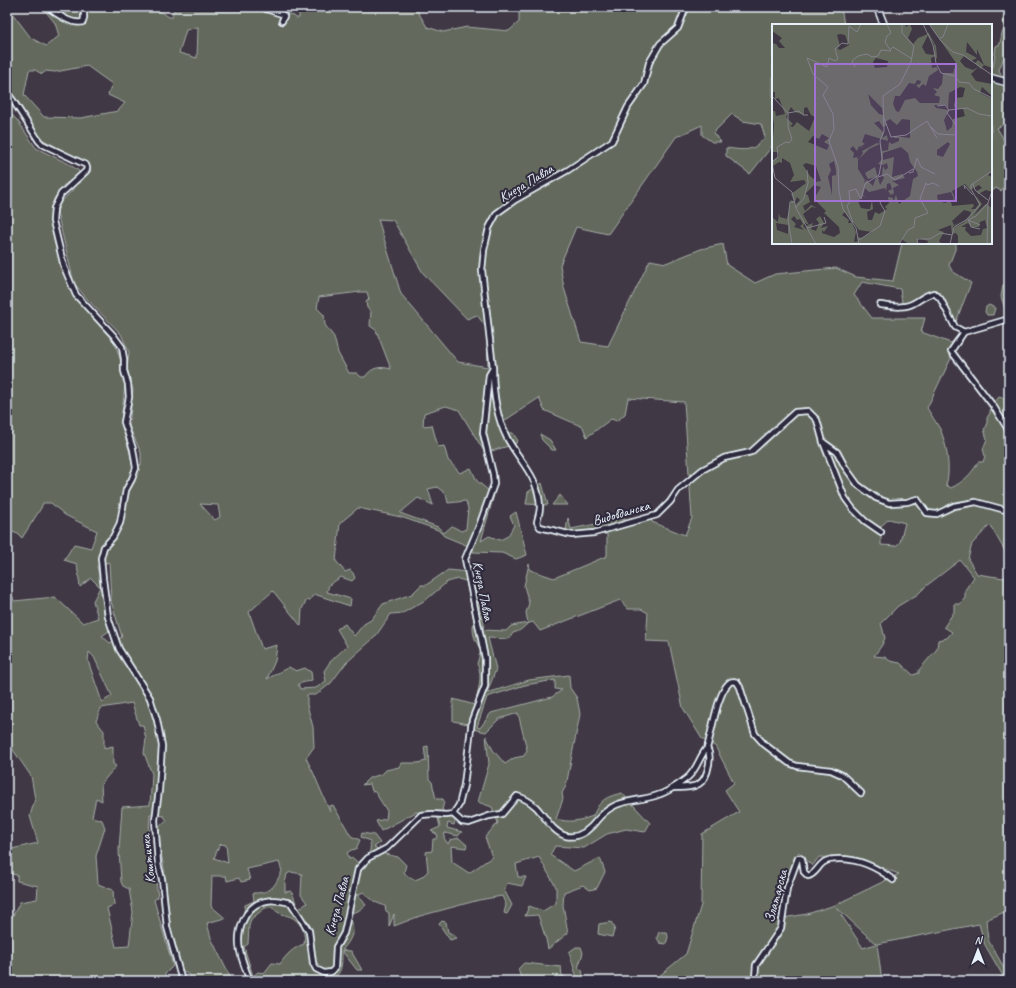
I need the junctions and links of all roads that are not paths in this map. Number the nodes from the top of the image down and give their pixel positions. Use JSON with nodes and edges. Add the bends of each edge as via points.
{"nodes":[{"id":1,"x":48,"y":7,"type":"edge"},
{"id":2,"x":84,"y":7,"type":"edge"},
{"id":3,"x":265,"y":7,"type":"edge"},
{"id":4,"x":686,"y":7,"type":"edge"},
{"id":5,"x":877,"y":7,"type":"edge"},
{"id":6,"x":282,"y":21,"type":"dead end"},
{"id":7,"x":884,"y":24,"type":"edge"},
{"id":8,"x":992,"y":78,"type":"edge"},
{"id":9,"x":1009,"y":83,"type":"edge"},
{"id":10,"x":7,"y":93,"type":"edge"},
{"id":11,"x":880,"y":305,"type":"dead end"},
{"id":12,"x":1009,"y":319,"type":"edge"},
{"id":13,"x":964,"y":332,"type":"junction"},
{"id":14,"x":493,"y":368,"type":"junction"},
{"id":15,"x":1009,"y":431,"type":"edge"},
{"id":16,"x":823,"y":442,"type":"junction"},
{"id":17,"x":1009,"y":511,"type":"edge"},
{"id":18,"x":881,"y":532,"type":"dead end"},
{"id":19,"x":707,"y":748,"type":"junction"},
{"id":20,"x":673,"y":788,"type":"junction"},
{"id":21,"x":861,"y":793,"type":"dead end"},
{"id":22,"x":453,"y":814,"type":"junction"},
{"id":23,"x":893,"y":880,"type":"dead end"},
{"id":24,"x":182,"y":981,"type":"edge"},
{"id":25,"x":250,"y":981,"type":"edge"},
{"id":26,"x":757,"y":981,"type":"edge"}],
"edges":[{"from":1,"to":2,"type":"street","via":[[61,16],[79,23],[83,22]]},
{"from":3,"to":6,"type":"street","via":[[282,14]]},
{"from":4,"to":14,"type":"street","name":"Кнеза Павла","via":[[678,28],[660,44],[649,63],[644,84],[628,107],[612,141],[497,213],[489,228],[482,270]]},
{"from":5,"to":7,"type":"street"},
{"from":8,"to":9,"type":"street"},
{"from":10,"to":24,"type":"street","name":"Коштичка","via":[[42,144],[86,165],[87,168],[61,194],[54,208],[53,221],[64,267],[76,295],[122,347],[129,397],[124,422],[136,468],[126,490],[120,523],[104,547],[101,558],[102,572],[108,617],[119,649],[150,698],[160,734],[162,746],[155,820],[158,864],[167,927]]},
{"from":11,"to":13,"type":"street","via":[[905,307],[934,293],[940,298],[955,327]]},
{"from":12,"to":13,"type":"street"},
{"from":13,"to":15,"type":"street","via":[[951,351]]},
{"from":14,"to":16,"type":"street","name":"Видовданска","via":[[494,401],[499,418],[507,438],[537,484],[540,509],[538,522],[544,528],[572,534],[594,533],[657,515],[678,490],[702,470],[724,458],[751,452],[795,412],[808,410],[816,420]]},
{"from":14,"to":22,"type":"street","name":"Кнеза Павла","via":[[489,375],[483,433],[494,484],[465,559],[485,658],[484,686],[472,720],[464,785],[459,805]]},
{"from":16,"to":17,"type":"street","via":[[837,452],[858,485],[876,498],[889,503],[917,499],[927,513],[937,514],[954,506],[976,502]]},
{"from":16,"to":18,"type":"street","name":"Видовданска","via":[[845,498],[852,509]]},
{"from":19,"to":20,"type":"street","via":[[696,769]]},
{"from":19,"to":20,"type":"street","via":[[709,764],[702,783],[686,788]]},
{"from":19,"to":21,"type":"street","via":[[720,698],[729,682],[737,682],[755,734],[764,744],[789,763],[831,770]]},
{"from":20,"to":22,"type":"street","via":[[654,796],[622,802],[610,808],[588,830],[574,836],[566,836],[556,830],[536,807],[525,798],[517,796],[502,814],[469,823],[462,822]]},
{"from":22,"to":25,"type":"street","name":"Кнеза Павла","via":[[421,815],[387,848],[368,858],[358,869],[344,933],[336,947],[335,968],[331,972],[324,973],[316,969],[309,931],[291,903],[265,901],[252,908],[242,919],[239,950]]},
{"from":23,"to":26,"type":"street","name":"Златарска","via":[[865,863],[849,859],[829,860],[808,876],[804,872],[802,859],[798,858],[787,888],[781,928],[756,965]]}]}
